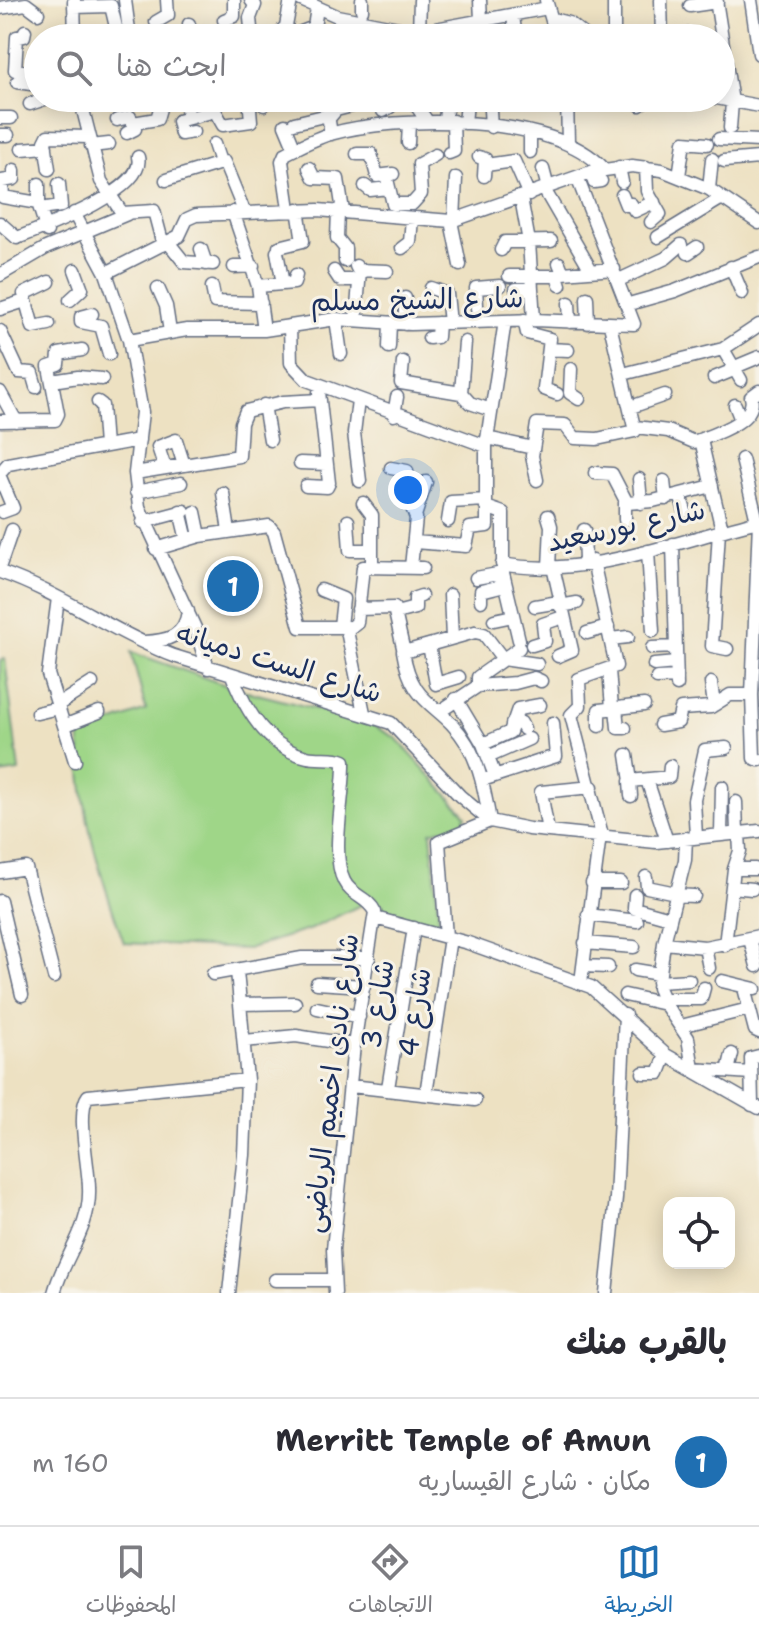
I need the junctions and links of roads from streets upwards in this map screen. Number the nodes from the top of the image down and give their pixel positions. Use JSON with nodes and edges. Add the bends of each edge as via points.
{"nodes":[{"id":1,"x":125,"y":0,"type":"edge"},
{"id":2,"x":167,"y":0,"type":"edge"},
{"id":3,"x":234,"y":0,"type":"edge"},
{"id":4,"x":251,"y":0,"type":"edge"},
{"id":5,"x":291,"y":0,"type":"edge"},
{"id":6,"x":301,"y":0,"type":"edge"},
{"id":7,"x":420,"y":0,"type":"edge"},
{"id":8,"x":480,"y":0,"type":"edge"},
{"id":9,"x":614,"y":0,"type":"edge"},
{"id":10,"x":661,"y":0,"type":"edge"},
{"id":11,"x":751,"y":0,"type":"edge"},
{"id":12,"x":717,"y":1,"type":"edge"},
{"id":13,"x":74,"y":4,"type":"edge"},
{"id":14,"x":690,"y":6,"type":"dead end"},
{"id":15,"x":0,"y":8,"type":"edge"},
{"id":16,"x":317,"y":8,"type":"junction"},
{"id":17,"x":549,"y":9,"type":"edge"},
{"id":18,"x":38,"y":13,"type":"dead end"},
{"id":19,"x":251,"y":15,"type":"junction"},
{"id":20,"x":513,"y":16,"type":"junction"},
{"id":21,"x":266,"y":17,"type":"dead end"},
{"id":22,"x":156,"y":22,"type":"dead end"},
{"id":23,"x":226,"y":22,"type":"dead end"},
{"id":24,"x":757,"y":22,"type":"edge"},
{"id":25,"x":111,"y":23,"type":"dead end"},
{"id":26,"x":480,"y":23,"type":"joint"},
{"id":27,"x":75,"y":24,"type":"edge"},
{"id":28,"x":128,"y":24,"type":"edge"},
{"id":29,"x":251,"y":24,"type":"edge"},
{"id":30,"x":286,"y":24,"type":"edge"},
{"id":31,"x":319,"y":24,"type":"edge"},
{"id":32,"x":371,"y":24,"type":"edge"},
{"id":33,"x":419,"y":24,"type":"edge"},
{"id":34,"x":514,"y":24,"type":"edge"},
{"id":35,"x":570,"y":24,"type":"edge"},
{"id":36,"x":614,"y":24,"type":"edge"},
{"id":37,"x":662,"y":24,"type":"edge"},
{"id":38,"x":720,"y":24,"type":"edge"},
{"id":39,"x":24,"y":36,"type":"edge"},
{"id":40,"x":10,"y":51,"type":"junction"},
{"id":41,"x":24,"y":52,"type":"edge"},
{"id":42,"x":759,"y":54,"type":"edge"},
{"id":43,"x":24,"y":72,"type":"edge"},
{"id":44,"x":17,"y":82,"type":"dead end"},
{"id":45,"x":24,"y":83,"type":"edge"},
{"id":46,"x":735,"y":102,"type":"edge"},
{"id":47,"x":759,"y":106,"type":"edge"},
{"id":48,"x":83,"y":112,"type":"edge"},
{"id":49,"x":159,"y":112,"type":"edge"},
{"id":50,"x":188,"y":112,"type":"edge"},
{"id":51,"x":207,"y":112,"type":"edge"},
{"id":52,"x":222,"y":112,"type":"edge"},
{"id":53,"x":257,"y":112,"type":"edge"},
{"id":54,"x":325,"y":112,"type":"joint"},
{"id":55,"x":421,"y":112,"type":"edge"},
{"id":56,"x":452,"y":112,"type":"edge"},
{"id":57,"x":461,"y":112,"type":"edge"},
{"id":58,"x":490,"y":112,"type":"edge"},
{"id":59,"x":567,"y":112,"type":"edge"},
{"id":60,"x":731,"y":112,"type":"edge"},
{"id":61,"x":189,"y":117,"type":"junction"},
{"id":62,"x":117,"y":120,"type":"dead end"},
{"id":63,"x":427,"y":121,"type":"junction"},
{"id":64,"x":455,"y":122,"type":"junction"},
{"id":65,"x":409,"y":124,"type":"junction"},
{"id":66,"x":491,"y":127,"type":"junction"},
{"id":67,"x":730,"y":128,"type":"dead end"},
{"id":68,"x":193,"y":132,"type":"dead end"},
{"id":69,"x":530,"y":132,"type":"junction"},
{"id":70,"x":331,"y":134,"type":"junction"},
{"id":71,"x":759,"y":141,"type":"edge"},
{"id":72,"x":90,"y":142,"type":"junction"},
{"id":73,"x":219,"y":143,"type":"dead end"},
{"id":74,"x":408,"y":143,"type":"dead end"},
{"id":75,"x":568,"y":143,"type":"junction"},
{"id":76,"x":109,"y":144,"type":"dead end"},
{"id":77,"x":46,"y":147,"type":"junction"},
{"id":78,"x":22,"y":149,"type":"dead end"},
{"id":79,"x":295,"y":149,"type":"junction"},
{"id":80,"x":530,"y":152,"type":"dead end"},
{"id":81,"x":449,"y":153,"type":"dead end"},
{"id":82,"x":357,"y":154,"type":"dead end"},
{"id":83,"x":435,"y":155,"type":"dead end"},
{"id":84,"x":138,"y":157,"type":"dead end"},
{"id":85,"x":759,"y":158,"type":"edge"},
{"id":86,"x":222,"y":162,"type":"junction"},
{"id":87,"x":483,"y":166,"type":"dead end"},
{"id":88,"x":619,"y":167,"type":"junction"},
{"id":89,"x":646,"y":167,"type":"junction"},
{"id":90,"x":309,"y":168,"type":"dead end"},
{"id":91,"x":49,"y":169,"type":"dead end"},
{"id":92,"x":543,"y":169,"type":"dead end"},
{"id":93,"x":14,"y":170,"type":"dead end"},
{"id":94,"x":599,"y":174,"type":"junction"},
{"id":95,"x":570,"y":175,"type":"junction"},
{"id":96,"x":679,"y":176,"type":"junction"},
{"id":97,"x":456,"y":178,"type":"dead end"},
{"id":98,"x":389,"y":179,"type":"junction"},
{"id":99,"x":166,"y":180,"type":"dead end"},
{"id":100,"x":39,"y":184,"type":"dead end"},
{"id":101,"x":59,"y":184,"type":"dead end"},
{"id":102,"x":365,"y":186,"type":"dead end"},
{"id":103,"x":546,"y":188,"type":"junction"},
{"id":104,"x":709,"y":189,"type":"junction"},
{"id":105,"x":111,"y":194,"type":"junction"},
{"id":106,"x":525,"y":196,"type":"junction"},
{"id":107,"x":722,"y":198,"type":"junction"},
{"id":108,"x":654,"y":202,"type":"junction"},
{"id":109,"x":41,"y":204,"type":"junction"},
{"id":110,"x":294,"y":209,"type":"junction"},
{"id":111,"x":340,"y":211,"type":"junction"},
{"id":112,"x":238,"y":212,"type":"junction"},
{"id":113,"x":74,"y":213,"type":"junction"},
{"id":114,"x":127,"y":214,"type":"junction"},
{"id":115,"x":558,"y":216,"type":"junction"},
{"id":116,"x":401,"y":217,"type":"junction"},
{"id":117,"x":453,"y":221,"type":"junction"},
{"id":118,"x":545,"y":221,"type":"dead end"},
{"id":119,"x":651,"y":222,"type":"dead end"},
{"id":120,"x":0,"y":223,"type":"edge"},
{"id":121,"x":759,"y":223,"type":"edge"},
{"id":122,"x":45,"y":227,"type":"junction"},
{"id":123,"x":85,"y":234,"type":"junction"},
{"id":124,"x":17,"y":238,"type":"junction"},
{"id":125,"x":551,"y":241,"type":"dead end"},
{"id":126,"x":529,"y":242,"type":"junction"},
{"id":127,"x":165,"y":244,"type":"junction"},
{"id":128,"x":54,"y":245,"type":"junction"},
{"id":129,"x":402,"y":248,"type":"dead end"},
{"id":130,"x":201,"y":249,"type":"dead end"},
{"id":131,"x":501,"y":250,"type":"dead end"},
{"id":132,"x":31,"y":257,"type":"junction"},
{"id":133,"x":759,"y":257,"type":"edge"},
{"id":134,"x":460,"y":265,"type":"dead end"},
{"id":135,"x":253,"y":266,"type":"junction"},
{"id":136,"x":234,"y":267,"type":"dead end"},
{"id":137,"x":380,"y":267,"type":"dead end"},
{"id":138,"x":731,"y":267,"type":"junction"},
{"id":139,"x":355,"y":269,"type":"junction"},
{"id":140,"x":591,"y":270,"type":"junction"},
{"id":141,"x":334,"y":271,"type":"dead end"},
{"id":142,"x":105,"y":272,"type":"junction"},
{"id":143,"x":0,"y":275,"type":"edge"},
{"id":144,"x":296,"y":275,"type":"dead end"},
{"id":145,"x":531,"y":275,"type":"junction"},
{"id":146,"x":617,"y":275,"type":"junction"},
{"id":147,"x":49,"y":282,"type":"dead end"},
{"id":148,"x":283,"y":284,"type":"junction"},
{"id":149,"x":258,"y":286,"type":"junction"},
{"id":150,"x":158,"y":288,"type":"dead end"},
{"id":151,"x":210,"y":288,"type":"dead end"},
{"id":152,"x":431,"y":288,"type":"dead end"},
{"id":153,"x":516,"y":289,"type":"dead end"},
{"id":154,"x":532,"y":289,"type":"junction"},
{"id":155,"x":742,"y":293,"type":"dead end"},
{"id":156,"x":405,"y":298,"type":"dead end"},
{"id":157,"x":587,"y":298,"type":"dead end"},
{"id":158,"x":70,"y":300,"type":"dead end"},
{"id":159,"x":25,"y":301,"type":"junction"},
{"id":160,"x":261,"y":303,"type":"junction"},
{"id":161,"x":569,"y":303,"type":"dead end"},
{"id":162,"x":629,"y":304,"type":"junction"},
{"id":163,"x":381,"y":306,"type":"dead end"},
{"id":164,"x":0,"y":307,"type":"edge"},
{"id":165,"x":336,"y":319,"type":"junction"},
{"id":166,"x":356,"y":320,"type":"junction"},
{"id":167,"x":529,"y":320,"type":"junction"},
{"id":168,"x":505,"y":321,"type":"junction"},
{"id":169,"x":385,"y":322,"type":"junction"},
{"id":170,"x":478,"y":322,"type":"junction"},
{"id":171,"x":570,"y":322,"type":"junction"},
{"id":172,"x":444,"y":323,"type":"junction"},
{"id":173,"x":588,"y":323,"type":"junction"},
{"id":174,"x":49,"y":324,"type":"dead end"},
{"id":175,"x":87,"y":324,"type":"dead end"},
{"id":176,"x":405,"y":324,"type":"junction"},
{"id":177,"x":610,"y":325,"type":"junction"},
{"id":178,"x":759,"y":325,"type":"edge"},
{"id":179,"x":290,"y":326,"type":"junction"},
{"id":180,"x":264,"y":330,"type":"junction"},
{"id":181,"x":0,"y":331,"type":"edge"},
{"id":182,"x":170,"y":332,"type":"junction"},
{"id":183,"x":128,"y":336,"type":"junction"},
{"id":184,"x":429,"y":338,"type":"dead end"},
{"id":185,"x":105,"y":340,"type":"junction"},
{"id":186,"x":465,"y":342,"type":"dead end"},
{"id":187,"x":389,"y":347,"type":"dead end"},
{"id":188,"x":549,"y":349,"type":"junction"},
{"id":189,"x":723,"y":349,"type":"junction"},
{"id":190,"x":82,"y":350,"type":"dead end"},
{"id":191,"x":568,"y":350,"type":"dead end"},
{"id":192,"x":109,"y":354,"type":"dead end"},
{"id":193,"x":341,"y":354,"type":"dead end"},
{"id":194,"x":759,"y":357,"type":"edge"},
{"id":195,"x":403,"y":362,"type":"dead end"},
{"id":196,"x":543,"y":369,"type":"junction"},
{"id":197,"x":737,"y":372,"type":"junction"},
{"id":198,"x":623,"y":374,"type":"junction"},
{"id":199,"x":714,"y":378,"type":"dead end"},
{"id":200,"x":102,"y":379,"type":"dead end"},
{"id":201,"x":52,"y":381,"type":"junction"},
{"id":202,"x":318,"y":384,"type":"junction"},
{"id":203,"x":36,"y":387,"type":"dead end"},
{"id":204,"x":759,"y":391,"type":"edge"},
{"id":205,"x":0,"y":392,"type":"edge"},
{"id":206,"x":461,"y":393,"type":"junction"},
{"id":207,"x":557,"y":394,"type":"dead end"},
{"id":208,"x":665,"y":395,"type":"dead end"},
{"id":209,"x":397,"y":397,"type":"dead end"},
{"id":210,"x":579,"y":399,"type":"dead end"},
{"id":211,"x":320,"y":400,"type":"junction"},
{"id":212,"x":358,"y":400,"type":"junction"},
{"id":213,"x":98,"y":402,"type":"dead end"},
{"id":214,"x":615,"y":404,"type":"dead end"},
{"id":215,"x":264,"y":405,"type":"junction"},
{"id":216,"x":630,"y":405,"type":"junction"},
{"id":217,"x":735,"y":405,"type":"dead end"},
{"id":218,"x":491,"y":410,"type":"junction"},
{"id":219,"x":394,"y":415,"type":"junction"},
{"id":220,"x":103,"y":417,"type":"junction"},
{"id":221,"x":87,"y":418,"type":"dead end"},
{"id":222,"x":615,"y":420,"type":"dead end"},
{"id":223,"x":741,"y":420,"type":"junction"},
{"id":224,"x":0,"y":421,"type":"edge"},
{"id":225,"x":16,"y":421,"type":"junction"},
{"id":226,"x":636,"y":427,"type":"junction"},
{"id":227,"x":605,"y":433,"type":"junction"},
{"id":228,"x":139,"y":440,"type":"junction"},
{"id":229,"x":270,"y":440,"type":"dead end"},
{"id":230,"x":701,"y":440,"type":"junction"},
{"id":231,"x":470,"y":441,"type":"junction"},
{"id":232,"x":487,"y":442,"type":"junction"},
{"id":233,"x":105,"y":446,"type":"junction"},
{"id":234,"x":533,"y":448,"type":"junction"},
{"id":235,"x":240,"y":456,"type":"junction"},
{"id":236,"x":466,"y":457,"type":"dead end"},
{"id":237,"x":742,"y":459,"type":"dead end"},
{"id":238,"x":300,"y":463,"type":"dead end"},
{"id":239,"x":327,"y":464,"type":"junction"},
{"id":240,"x":184,"y":465,"type":"junction"},
{"id":241,"x":165,"y":468,"type":"junction"},
{"id":242,"x":391,"y":468,"type":"dead end"},
{"id":243,"x":242,"y":472,"type":"dead end"},
{"id":244,"x":135,"y":473,"type":"junction"},
{"id":245,"x":595,"y":473,"type":"dead end"},
{"id":246,"x":0,"y":475,"type":"edge"},
{"id":247,"x":753,"y":476,"type":"edge"},
{"id":248,"x":639,"y":479,"type":"dead end"},
{"id":249,"x":537,"y":480,"type":"dead end"},
{"id":250,"x":360,"y":481,"type":"dead end"},
{"id":251,"x":664,"y":481,"type":"dead end"},
{"id":252,"x":426,"y":482,"type":"dead end"},
{"id":253,"x":181,"y":483,"type":"dead end"},
{"id":254,"x":306,"y":486,"type":"dead end"},
{"id":255,"x":712,"y":486,"type":"junction"},
{"id":256,"x":136,"y":492,"type":"junction"},
{"id":257,"x":223,"y":493,"type":"dead end"},
{"id":258,"x":680,"y":495,"type":"junction"},
{"id":259,"x":666,"y":499,"type":"junction"},
{"id":260,"x":625,"y":502,"type":"junction"},
{"id":261,"x":363,"y":503,"type":"dead end"},
{"id":262,"x":641,"y":503,"type":"junction"},
{"id":263,"x":487,"y":505,"type":"junction"},
{"id":264,"x":408,"y":507,"type":"junction"},
{"id":265,"x":186,"y":511,"type":"junction"},
{"id":266,"x":685,"y":511,"type":"dead end"},
{"id":267,"x":2,"y":512,"type":"dead end"},
{"id":268,"x":548,"y":516,"type":"dead end"},
{"id":269,"x":625,"y":520,"type":"dead end"},
{"id":270,"x":348,"y":521,"type":"dead end"},
{"id":271,"x":448,"y":521,"type":"dead end"},
{"id":272,"x":758,"y":521,"type":"edge"},
{"id":273,"x":143,"y":522,"type":"junction"},
{"id":274,"x":12,"y":530,"type":"dead end"},
{"id":275,"x":584,"y":530,"type":"dead end"},
{"id":276,"x":720,"y":530,"type":"junction"},
{"id":277,"x":229,"y":531,"type":"junction"},
{"id":278,"x":200,"y":536,"type":"junction"},
{"id":279,"x":187,"y":540,"type":"junction"},
{"id":280,"x":414,"y":542,"type":"junction"},
{"id":281,"x":673,"y":544,"type":"junction"},
{"id":282,"x":156,"y":549,"type":"junction"},
{"id":283,"x":372,"y":550,"type":"junction"},
{"id":284,"x":648,"y":551,"type":"junction"},
{"id":285,"x":589,"y":562,"type":"junction"},
{"id":286,"x":0,"y":565,"type":"edge"},
{"id":287,"x":372,"y":565,"type":"junction"},
{"id":288,"x":551,"y":567,"type":"junction"},
{"id":289,"x":0,"y":572,"type":"edge"},
{"id":290,"x":503,"y":574,"type":"junction"},
{"id":291,"x":476,"y":578,"type":"dead end"},
{"id":292,"x":321,"y":590,"type":"dead end"},
{"id":293,"x":450,"y":595,"type":"dead end"},
{"id":294,"x":421,"y":596,"type":"dead end"},
{"id":295,"x":58,"y":598,"type":"junction"},
{"id":296,"x":481,"y":601,"type":"dead end"},
{"id":297,"x":577,"y":603,"type":"dead end"},
{"id":298,"x":757,"y":605,"type":"edge"},
{"id":299,"x":535,"y":606,"type":"dead end"},
{"id":300,"x":561,"y":608,"type":"junction"},
{"id":301,"x":358,"y":609,"type":"junction"},
{"id":302,"x":397,"y":609,"type":"junction"},
{"id":303,"x":188,"y":611,"type":"junction"},
{"id":304,"x":494,"y":620,"type":"dead end"},
{"id":305,"x":512,"y":624,"type":"junction"},
{"id":306,"x":344,"y":627,"type":"junction"},
{"id":307,"x":653,"y":631,"type":"dead end"},
{"id":308,"x":587,"y":633,"type":"dead end"},
{"id":309,"x":628,"y":637,"type":"dead end"},
{"id":310,"x":610,"y":639,"type":"junction"},
{"id":311,"x":450,"y":642,"type":"junction"},
{"id":312,"x":141,"y":643,"type":"junction"},
{"id":313,"x":523,"y":644,"type":"junction"},
{"id":314,"x":429,"y":645,"type":"junction"},
{"id":315,"x":676,"y":647,"type":"junction"},
{"id":316,"x":652,"y":648,"type":"dead end"},
{"id":317,"x":727,"y":649,"type":"dead end"},
{"id":318,"x":403,"y":651,"type":"junction"},
{"id":319,"x":558,"y":656,"type":"dead end"},
{"id":320,"x":598,"y":656,"type":"dead end"},
{"id":321,"x":503,"y":659,"type":"junction"},
{"id":322,"x":537,"y":664,"type":"dead end"},
{"id":323,"x":208,"y":668,"type":"junction"},
{"id":324,"x":609,"y":670,"type":"junction"},
{"id":325,"x":656,"y":671,"type":"dead end"},
{"id":326,"x":232,"y":675,"type":"junction"},
{"id":327,"x":459,"y":677,"type":"dead end"},
{"id":328,"x":541,"y":681,"type":"dead end"},
{"id":329,"x":92,"y":683,"type":"dead end"},
{"id":330,"x":711,"y":683,"type":"dead end"},
{"id":331,"x":478,"y":686,"type":"junction"},
{"id":332,"x":752,"y":695,"type":"junction"},
{"id":333,"x":456,"y":699,"type":"junction"},
{"id":334,"x":540,"y":705,"type":"dead end"},
{"id":335,"x":644,"y":705,"type":"dead end"},
{"id":336,"x":714,"y":705,"type":"junction"},
{"id":337,"x":57,"y":707,"type":"junction"},
{"id":338,"x":614,"y":708,"type":"junction"},
{"id":339,"x":99,"y":712,"type":"dead end"},
{"id":340,"x":439,"y":712,"type":"junction"},
{"id":341,"x":37,"y":713,"type":"dead end"},
{"id":342,"x":364,"y":713,"type":"junction"},
{"id":343,"x":553,"y":723,"type":"dead end"},
{"id":344,"x":66,"y":725,"type":"junction"},
{"id":345,"x":599,"y":726,"type":"dead end"},
{"id":346,"x":625,"y":728,"type":"dead end"},
{"id":347,"x":522,"y":731,"type":"junction"},
{"id":348,"x":672,"y":737,"type":"dead end"},
{"id":349,"x":726,"y":748,"type":"dead end"},
{"id":350,"x":485,"y":751,"type":"junction"},
{"id":351,"x":627,"y":755,"type":"dead end"},
{"id":352,"x":752,"y":760,"type":"edge"},
{"id":353,"x":75,"y":761,"type":"dead end"},
{"id":354,"x":670,"y":766,"type":"dead end"},
{"id":355,"x":488,"y":778,"type":"junction"},
{"id":356,"x":647,"y":780,"type":"junction"},
{"id":357,"x":631,"y":781,"type":"junction"},
{"id":358,"x":592,"y":787,"type":"junction"},
{"id":359,"x":722,"y":787,"type":"dead end"},
{"id":360,"x":631,"y":796,"type":"dead end"},
{"id":361,"x":736,"y":802,"type":"dead end"},
{"id":362,"x":490,"y":821,"type":"junction"},
{"id":363,"x":548,"y":831,"type":"junction"},
{"id":364,"x":759,"y":831,"type":"edge"},
{"id":365,"x":738,"y":833,"type":"junction"},
{"id":366,"x":721,"y":834,"type":"junction"},
{"id":367,"x":601,"y":835,"type":"junction"},
{"id":368,"x":691,"y":838,"type":"junction"},
{"id":369,"x":667,"y":841,"type":"junction"},
{"id":370,"x":734,"y":869,"type":"junction"},
{"id":371,"x":755,"y":869,"type":"dead end"},
{"id":372,"x":0,"y":872,"type":"edge"},
{"id":373,"x":646,"y":877,"type":"dead end"},
{"id":374,"x":592,"y":883,"type":"junction"},
{"id":375,"x":621,"y":883,"type":"dead end"},
{"id":376,"x":732,"y":887,"type":"junction"},
{"id":377,"x":752,"y":889,"type":"dead end"},
{"id":378,"x":676,"y":894,"type":"junction"},
{"id":379,"x":635,"y":895,"type":"dead end"},
{"id":380,"x":694,"y":896,"type":"dead end"},
{"id":381,"x":0,"y":901,"type":"edge"},
{"id":382,"x":588,"y":915,"type":"junction"},
{"id":383,"x":375,"y":918,"type":"junction"},
{"id":384,"x":670,"y":918,"type":"junction"},
{"id":385,"x":637,"y":921,"type":"dead end"},
{"id":386,"x":414,"y":928,"type":"junction"},
{"id":387,"x":448,"y":937,"type":"junction"},
{"id":388,"x":755,"y":937,"type":"edge"},
{"id":389,"x":585,"y":943,"type":"junction"},
{"id":390,"x":664,"y":943,"type":"junction"},
{"id":391,"x":725,"y":945,"type":"junction"},
{"id":392,"x":634,"y":947,"type":"dead end"},
{"id":393,"x":705,"y":947,"type":"junction"},
{"id":394,"x":369,"y":958,"type":"junction"},
{"id":395,"x":583,"y":966,"type":"junction"},
{"id":396,"x":757,"y":966,"type":"dead end"},
{"id":397,"x":608,"y":967,"type":"dead end"},
{"id":398,"x":709,"y":968,"type":"dead end"},
{"id":399,"x":635,"y":970,"type":"dead end"},
{"id":400,"x":237,"y":971,"type":"junction"},
{"id":401,"x":213,"y":974,"type":"dead end"},
{"id":402,"x":54,"y":977,"type":"dead end"},
{"id":403,"x":659,"y":978,"type":"junction"},
{"id":404,"x":689,"y":980,"type":"dead end"},
{"id":405,"x":722,"y":981,"type":"dead end"},
{"id":406,"x":581,"y":982,"type":"junction"},
{"id":407,"x":317,"y":983,"type":"dead end"},
{"id":408,"x":364,"y":986,"type":"junction"},
{"id":409,"x":704,"y":988,"type":"dead end"},
{"id":410,"x":22,"y":995,"type":"dead end"},
{"id":411,"x":625,"y":995,"type":"dead end"},
{"id":412,"x":663,"y":1002,"type":"junction"},
{"id":413,"x":295,"y":1003,"type":"dead end"},
{"id":414,"x":240,"y":1004,"type":"junction"},
{"id":415,"x":317,"y":1008,"type":"dead end"},
{"id":416,"x":749,"y":1009,"type":"junction"},
{"id":417,"x":625,"y":1015,"type":"junction"},
{"id":418,"x":359,"y":1017,"type":"junction"},
{"id":419,"x":681,"y":1026,"type":"junction"},
{"id":420,"x":759,"y":1032,"type":"edge"},
{"id":421,"x":244,"y":1041,"type":"junction"},
{"id":422,"x":354,"y":1045,"type":"junction"},
{"id":423,"x":732,"y":1054,"type":"dead end"},
{"id":424,"x":666,"y":1055,"type":"junction"},
{"id":425,"x":759,"y":1056,"type":"edge"},
{"id":426,"x":693,"y":1069,"type":"junction"},
{"id":427,"x":728,"y":1071,"type":"junction"},
{"id":428,"x":643,"y":1073,"type":"dead end"},
{"id":429,"x":751,"y":1073,"type":"junction"},
{"id":430,"x":247,"y":1080,"type":"junction"},
{"id":431,"x":351,"y":1086,"type":"junction"},
{"id":432,"x":755,"y":1087,"type":"edge"},
{"id":433,"x":388,"y":1088,"type":"junction"},
{"id":434,"x":426,"y":1094,"type":"junction"},
{"id":435,"x":475,"y":1100,"type":"dead end"},
{"id":436,"x":755,"y":1106,"type":"edge"},
{"id":437,"x":275,"y":1280,"type":"dead end"},
{"id":438,"x":334,"y":1286,"type":"edge"},
{"id":439,"x":54,"y":1293,"type":"edge"},
{"id":440,"x":229,"y":1293,"type":"edge"},
{"id":441,"x":606,"y":1293,"type":"edge"}],
"edges":[{"from":1,"to":28,"type":"street"},
{"from":2,"to":22,"type":"street","via":[[168,15]]},
{"from":3,"to":23,"type":"street","via":[[234,16]]},
{"from":4,"to":19,"type":"street"},
{"from":5,"to":30,"type":"street"},
{"from":6,"to":16,"type":"street"},
{"from":7,"to":33,"type":"street"},
{"from":8,"to":26,"type":"street"},
{"from":9,"to":36,"type":"street"},
{"from":10,"to":37,"type":"street"},
{"from":11,"to":24,"type":"street"},
{"from":12,"to":14,"type":"street"},
{"from":12,"to":38,"type":"street"},
{"from":13,"to":25,"type":"street","via":[[111,6]]},
{"from":13,"to":27,"type":"street"},
{"from":15,"to":18,"type":"street","via":[[26,4]]},
{"from":16,"to":31,"type":"street"},
{"from":16,"to":32,"type":"street"},
{"from":17,"to":20,"type":"street"},
{"from":17,"to":35,"type":"street"},
{"from":19,"to":21,"type":"street"},
{"from":19,"to":29,"type":"street"},
{"from":20,"to":26,"type":"street"},
{"from":20,"to":34,"type":"street"},
{"from":24,"to":42,"type":"street"},
{"from":39,"to":40,"type":"street","via":[[17,36]]},
{"from":40,"to":41,"type":"street"},
{"from":40,"to":43,"type":"street","via":[[15,70]]},
{"from":44,"to":45,"type":"street"},
{"from":46,"to":47,"type":"street"},
{"from":48,"to":72,"type":"street"},
{"from":49,"to":62,"type":"street","via":[[157,119],[130,128],[128,115]]},
{"from":50,"to":61,"type":"street"},
{"from":51,"to":61,"type":"street"},
{"from":52,"to":53,"type":"street","via":[[221,122],[228,126],[250,121]]},
{"from":54,"to":70,"type":"street"},
{"from":54,"to":79,"type":"street","via":[[304,113],[289,124]]},
{"from":55,"to":63,"type":"street"},
{"from":56,"to":64,"type":"street"},
{"from":57,"to":64,"type":"street"},
{"from":58,"to":66,"type":"street"},
{"from":59,"to":75,"type":"street"},
{"from":60,"to":67,"type":"street"},
{"from":61,"to":68,"type":"street","via":[[177,124],[182,135]]},
{"from":63,"to":64,"type":"street"},
{"from":63,"to":65,"type":"street"},
{"from":64,"to":66,"type":"street"},
{"from":64,"to":81,"type":"street","via":[[454,151]]},
{"from":65,"to":70,"type":"street"},
{"from":65,"to":74,"type":"street"},
{"from":66,"to":69,"type":"street"},
{"from":69,"to":75,"type":"street"},
{"from":69,"to":80,"type":"street"},
{"from":70,"to":79,"type":"street"},
{"from":71,"to":96,"type":"street","via":[[684,142]]},
{"from":72,"to":76,"type":"street"},
{"from":72,"to":77,"type":"street","via":[[51,136]]},
{"from":72,"to":105,"type":"street","via":[[95,173]]},
{"from":73,"to":86,"type":"street"},
{"from":75,"to":94,"type":"street"},
{"from":77,"to":78,"type":"street"},
{"from":77,"to":91,"type":"street"},
{"from":79,"to":110,"type":"street","via":[[282,161]]},
{"from":82,"to":98,"type":"street","via":[[371,154],[376,175]]},
{"from":83,"to":116,"type":"street","via":[[419,164],[420,197]]},
{"from":84,"to":105,"type":"street","via":[[137,174]]},
{"from":85,"to":104,"type":"street","via":[[718,160]]},
{"from":86,"to":99,"type":"street","via":[[204,162]]},
{"from":86,"to":112,"type":"street"},
{"from":87,"to":106,"type":"street","via":[[514,161]]},
{"from":88,"to":89,"type":"street"},
{"from":88,"to":94,"type":"street"},
{"from":88,"to":108,"type":"street","via":[[626,205],[635,211]]},
{"from":89,"to":96,"type":"street"},
{"from":89,"to":108,"type":"street","via":[[647,191]]},
{"from":90,"to":111,"type":"street","via":[[314,178],[338,179]]},
{"from":92,"to":103,"type":"street"},
{"from":93,"to":109,"type":"street","via":[[14,179],[2,181],[2,196],[24,196]]},
{"from":94,"to":95,"type":"street"},
{"from":95,"to":103,"type":"street"},
{"from":95,"to":146,"type":"street"},
{"from":96,"to":104,"type":"street"},
{"from":97,"to":117,"type":"street"},
{"from":98,"to":102,"type":"street","via":[[370,190]]},
{"from":98,"to":116,"type":"street"},
{"from":100,"to":109,"type":"street"},
{"from":101,"to":109,"type":"street","via":[[61,206]]},
{"from":103,"to":106,"type":"street"},
{"from":103,"to":115,"type":"street"},
{"from":104,"to":107,"type":"street"},
{"from":105,"to":113,"type":"street"},
{"from":105,"to":114,"type":"street"},
{"from":106,"to":117,"type":"street"},
{"from":106,"to":126,"type":"street"},
{"from":107,"to":121,"type":"street"},
{"from":107,"to":146,"type":"street","via":[[690,210],[664,234],[689,250]]},
{"from":108,"to":119,"type":"street","via":[[660,215]]},
{"from":109,"to":122,"type":"street"},
{"from":110,"to":111,"type":"street"},
{"from":110,"to":112,"type":"street"},
{"from":110,"to":148,"type":"street","via":[[303,241],[278,250]]},
{"from":111,"to":116,"type":"street"},
{"from":111,"to":139,"type":"street","via":[[337,238]]},
{"from":112,"to":127,"type":"street","via":[[191,217],[179,236]]},
{"from":112,"to":135,"type":"street"},
{"from":113,"to":122,"type":"street"},
{"from":113,"to":123,"type":"street"},
{"from":114,"to":123,"type":"street"},
{"from":114,"to":127,"type":"street","via":[[152,209]]},
{"from":115,"to":118,"type":"street"},
{"from":115,"to":140,"type":"street"},
{"from":116,"to":117,"type":"street"},
{"from":116,"to":129,"type":"street","via":[[410,242]]},
{"from":117,"to":134,"type":"street","via":[[461,243]]},
{"from":120,"to":124,"type":"street"},
{"from":122,"to":124,"type":"street"},
{"from":122,"to":128,"type":"street"},
{"from":123,"to":128,"type":"street"},
{"from":123,"to":142,"type":"street"},
{"from":124,"to":132,"type":"street"},
{"from":125,"to":126,"type":"street"},
{"from":126,"to":131,"type":"street","via":[[505,242]]},
{"from":126,"to":145,"type":"street"},
{"from":127,"to":130,"type":"street","via":[[184,262],[210,264]]},
{"from":127,"to":142,"type":"street"},
{"from":128,"to":132,"type":"street"},
{"from":132,"to":143,"type":"street"},
{"from":133,"to":138,"type":"street"},
{"from":135,"to":136,"type":"street"},
{"from":135,"to":149,"type":"street"},
{"from":137,"to":139,"type":"street"},
{"from":138,"to":155,"type":"street"},
{"from":138,"to":162,"type":"street"},
{"from":139,"to":141,"type":"street","via":[[340,280]]},
{"from":139,"to":166,"type":"street"},
{"from":140,"to":145,"type":"street"},
{"from":140,"to":146,"type":"street"},
{"from":142,"to":158,"type":"street","via":[[77,276],[82,289]]},
{"from":142,"to":183,"type":"street"},
{"from":144,"to":148,"type":"street","via":[[295,283]]},
{"from":145,"to":154,"type":"street"},
{"from":145,"to":170,"type":"street","via":[[476,288]]},
{"from":146,"to":162,"type":"street"},
{"from":147,"to":159,"type":"street","via":[[24,293]]},
{"from":148,"to":149,"type":"street"},
{"from":149,"to":160,"type":"street"},
{"from":150,"to":182,"type":"street"},
{"from":151,"to":160,"type":"street","via":[[215,302]]},
{"from":152,"to":172,"type":"street","via":[[452,297]]},
{"from":153,"to":154,"type":"street"},
{"from":154,"to":167,"type":"street"},
{"from":156,"to":176,"type":"street"},
{"from":157,"to":173,"type":"street"},
{"from":159,"to":164,"type":"street"},
{"from":159,"to":174,"type":"street","via":[[33,327]]},
{"from":160,"to":180,"type":"street"},
{"from":161,"to":171,"type":"street"},
{"from":162,"to":177,"type":"street","via":[[634,324]]},
{"from":163,"to":169,"type":"street"},
{"from":165,"to":166,"type":"street","name":"شارع الشيخ مسلم"},
{"from":165,"to":179,"type":"street","name":"شارع الشيخ مسلم"},
{"from":165,"to":193,"type":"street"},
{"from":166,"to":169,"type":"street","name":"شارع الشيخ مسلم"},
{"from":167,"to":168,"type":"street","name":"شارع الشيخ مسلم"},
{"from":167,"to":171,"type":"street","name":"شارع الشيخ مسلم"},
{"from":167,"to":188,"type":"street","via":[[527,333],[549,338]]},
{"from":168,"to":170,"type":"street","name":"شارع الشيخ مسلم"},
{"from":168,"to":218,"type":"street","via":[[493,358]]},
{"from":169,"to":176,"type":"street","name":"شارع الشيخ مسلم"},
{"from":169,"to":187,"type":"street"},
{"from":170,"to":172,"type":"street","name":"شارع الشيخ مسلم"},
{"from":171,"to":173,"type":"street","name":"شارع الشيخ مسلم"},
{"from":172,"to":176,"type":"street","name":"شارع الشيخ مسلم"},
{"from":172,"to":184,"type":"street","via":[[437,337]]},
{"from":173,"to":177,"type":"street","name":"شارع الشيخ مسلم"},
{"from":175,"to":185,"type":"street","via":[[105,325]]},
{"from":177,"to":198,"type":"street"},
{"from":178,"to":189,"type":"street"},
{"from":179,"to":180,"type":"street","name":"شارع الشيخ مسلم"},
{"from":179,"to":202,"type":"street","via":[[291,363],[297,373]]},
{"from":180,"to":182,"type":"street","name":"شارع الشيخ مسلم"},
{"from":181,"to":203,"type":"street","via":[[15,347],[19,372],[32,373]]},
{"from":182,"to":183,"type":"street","name":"شارع الشيخ مسلم"},
{"from":183,"to":185,"type":"street","name":"شارع الشيخ مسلم"},
{"from":183,"to":228,"type":"street","via":[[130,377],[142,412]]},
{"from":185,"to":192,"type":"street"},
{"from":186,"to":206,"type":"street"},
{"from":188,"to":191,"type":"street"},
{"from":188,"to":196,"type":"street"},
{"from":189,"to":197,"type":"street"},
{"from":189,"to":198,"type":"street"},
{"from":190,"to":201,"type":"street","via":[[59,354],[59,363],[49,367]]},
{"from":194,"to":197,"type":"street"},
{"from":195,"to":206,"type":"street","via":[[401,383]]},
{"from":196,"to":207,"type":"street","via":[[544,391]]},
{"from":196,"to":210,"type":"street","via":[[570,374],[571,395]]},
{"from":197,"to":199,"type":"street"},
{"from":198,"to":216,"type":"street"},
{"from":200,"to":201,"type":"street"},
{"from":201,"to":225,"type":"street","via":[[57,418]]},
{"from":202,"to":211,"type":"street"},
{"from":202,"to":212,"type":"street"},
{"from":204,"to":223,"type":"street"},
{"from":205,"to":225,"type":"street"},
{"from":206,"to":218,"type":"street","via":[[470,403]]},
{"from":208,"to":216,"type":"street"},
{"from":209,"to":219,"type":"street"},
{"from":211,"to":215,"type":"street"},
{"from":211,"to":239,"type":"street","via":[[319,439]]},
{"from":212,"to":219,"type":"street"},
{"from":212,"to":250,"type":"street","via":[[354,433]]},
{"from":213,"to":220,"type":"street"},
{"from":214,"to":216,"type":"street"},
{"from":215,"to":229,"type":"street"},
{"from":215,"to":235,"type":"street","via":[[242,417]]},
{"from":216,"to":226,"type":"street"},
{"from":217,"to":223,"type":"street"},
{"from":218,"to":232,"type":"street"},
{"from":219,"to":231,"type":"street"},
{"from":220,"to":221,"type":"street"},
{"from":220,"to":233,"type":"street"},
{"from":222,"to":227,"type":"street"},
{"from":223,"to":230,"type":"street"},
{"from":224,"to":225,"type":"street"},
{"from":226,"to":227,"type":"street","via":[[632,433]]},
{"from":226,"to":230,"type":"street","via":[[668,431],[690,443]]},
{"from":227,"to":234,"type":"street","via":[[575,438],[565,425],[539,423]]},
{"from":228,"to":233,"type":"street"},
{"from":228,"to":244,"type":"street"},
{"from":230,"to":255,"type":"street"},
{"from":231,"to":232,"type":"street"},
{"from":231,"to":236,"type":"street"},
{"from":232,"to":234,"type":"street"},
{"from":232,"to":263,"type":"street"},
{"from":233,"to":246,"type":"street","via":[[8,464]]},
{"from":234,"to":249,"type":"street"},
{"from":235,"to":240,"type":"street"},
{"from":235,"to":243,"type":"street"},
{"from":237,"to":247,"type":"street"},
{"from":238,"to":239,"type":"street"},
{"from":239,"to":254,"type":"street","via":[[328,486]]},
{"from":240,"to":241,"type":"street"},
{"from":240,"to":241,"type":"street","via":[[176,440],[158,447]]},
{"from":241,"to":244,"type":"street"},
{"from":242,"to":264,"type":"street","via":[[407,471]]},
{"from":244,"to":256,"type":"street"},
{"from":245,"to":260,"type":"street","via":[[612,474]]},
{"from":246,"to":267,"type":"street","via":[[13,508]]},
{"from":247,"to":272,"type":"street","via":[[746,494]]},
{"from":248,"to":262,"type":"street"},
{"from":251,"to":259,"type":"street"},
{"from":252,"to":264,"type":"street"},
{"from":253,"to":256,"type":"street"},
{"from":255,"to":258,"type":"street"},
{"from":255,"to":276,"type":"street"},
{"from":256,"to":273,"type":"street"},
{"from":257,"to":277,"type":"street"},
{"from":258,"to":259,"type":"street"},
{"from":258,"to":266,"type":"street"},
{"from":259,"to":262,"type":"street"},
{"from":260,"to":262,"type":"street"},
{"from":260,"to":269,"type":"street"},
{"from":261,"to":283,"type":"street","via":[[372,515]]},
{"from":263,"to":271,"type":"street","via":[[451,502]]},
{"from":263,"to":280,"type":"street","via":[[487,526],[464,532],[468,544],[458,553]]},
{"from":263,"to":290,"type":"street","via":[[505,508]]},
{"from":264,"to":280,"type":"street"},
{"from":265,"to":273,"type":"street"},
{"from":265,"to":278,"type":"street"},
{"from":265,"to":279,"type":"street"},
{"from":268,"to":288,"type":"street"},
{"from":270,"to":283,"type":"street","via":[[350,550]]},
{"from":272,"to":276,"type":"street","name":"شارع بورسعيد"},
{"from":272,"to":298,"type":"street"},
{"from":273,"to":282,"type":"street"},
{"from":274,"to":286,"type":"street"},
{"from":275,"to":285,"type":"street"},
{"from":276,"to":281,"type":"street","name":"شارع بورسعيد"},
{"from":276,"to":317,"type":"street","via":[[712,644]]},
{"from":277,"to":278,"type":"street"},
{"from":277,"to":306,"type":"street","via":[[272,528],[300,627]]},
{"from":278,"to":279,"type":"street"},
{"from":279,"to":282,"type":"street"},
{"from":280,"to":287,"type":"street","via":[[417,567]]},
{"from":281,"to":284,"type":"street","name":"شارع بورسعيد"},
{"from":281,"to":315,"type":"street"},
{"from":282,"to":303,"type":"street"},
{"from":283,"to":287,"type":"street"},
{"from":284,"to":285,"type":"street","name":"شارع بورسعيد"},
{"from":284,"to":307,"type":"street"},
{"from":285,"to":288,"type":"street","name":"شارع بورسعيد"},
{"from":285,"to":310,"type":"street","via":[[604,590]]},
{"from":287,"to":301,"type":"street","via":[[363,567]]},
{"from":288,"to":290,"type":"street","name":"شارع بورسعيد"},
{"from":288,"to":300,"type":"street"},
{"from":289,"to":295,"type":"street","name":"شارع الست دميانه"},
{"from":290,"to":291,"type":"street","name":"شارع بورسعيد"},
{"from":290,"to":296,"type":"street","via":[[481,591]]},
{"from":290,"to":305,"type":"street"},
{"from":292,"to":306,"type":"street","via":[[343,599]]},
{"from":293,"to":311,"type":"street"},
{"from":294,"to":302,"type":"street","via":[[415,598],[415,608]]},
{"from":295,"to":312,"type":"street","name":"شارع الست دميانه"},
{"from":295,"to":337,"type":"street","via":[[48,664]]},
{"from":297,"to":300,"type":"street"},
{"from":298,"to":332,"type":"street"},
{"from":299,"to":300,"type":"street"},
{"from":300,"to":313,"type":"street","via":[[543,624],[545,641]]},
{"from":300,"to":319,"type":"street","via":[[572,650]]},
{"from":301,"to":302,"type":"street"},
{"from":301,"to":306,"type":"street","via":[[357,623]]},
{"from":302,"to":318,"type":"street"},
{"from":303,"to":312,"type":"street","via":[[174,636]]},
{"from":303,"to":323,"type":"street"},
{"from":304,"to":305,"type":"street"},
{"from":305,"to":313,"type":"street"},
{"from":306,"to":342,"type":"street"},
{"from":308,"to":310,"type":"street"},
{"from":309,"to":310,"type":"street"},
{"from":310,"to":320,"type":"street"},
{"from":310,"to":324,"type":"street","via":[[616,666]]},
{"from":311,"to":314,"type":"street"},
{"from":311,"to":321,"type":"street","via":[[474,627]]},
{"from":312,"to":323,"type":"street","name":"شارع الست دميانه"},
{"from":313,"to":321,"type":"street"},
{"from":314,"to":318,"type":"street"},
{"from":314,"to":327,"type":"street","via":[[436,684]]},
{"from":315,"to":316,"type":"street"},
{"from":315,"to":325,"type":"street","via":[[677,675]]},
{"from":318,"to":340,"type":"street","via":[[412,687]]},
{"from":321,"to":322,"type":"street"},
{"from":321,"to":331,"type":"street","via":[[476,678]]},
{"from":323,"to":326,"type":"street","name":"شارع الست دميانه"},
{"from":324,"to":338,"type":"street"},
{"from":324,"to":358,"type":"street","via":[[573,689],[580,706],[571,715]]},
{"from":326,"to":342,"type":"street","name":"شارع الست دميانه"},
{"from":326,"to":383,"type":"street","name":"شارع نادى اخميم الرياضى","via":[[248,713],[284,747],[309,758],[344,761],[339,869],[352,892],[373,907]]},
{"from":328,"to":331,"type":"street"},
{"from":329,"to":337,"type":"street"},
{"from":330,"to":336,"type":"street"},
{"from":331,"to":333,"type":"street"},
{"from":332,"to":336,"type":"street","via":[[730,695]]},
{"from":332,"to":352,"type":"street"},
{"from":333,"to":340,"type":"street"},
{"from":333,"to":350,"type":"street"},
{"from":334,"to":347,"type":"street","via":[[518,709]]},
{"from":335,"to":338,"type":"street"},
{"from":336,"to":348,"type":"street","via":[[679,709],[679,721],[666,724]]},
{"from":337,"to":341,"type":"street"},
{"from":337,"to":344,"type":"street"},
{"from":338,"to":345,"type":"street","via":[[597,712]]},
{"from":338,"to":346,"type":"street","via":[[618,728]]},
{"from":339,"to":344,"type":"street"},
{"from":340,"to":355,"type":"street"},
{"from":342,"to":362,"type":"street","name":"شارع الست دميانه","via":[[403,732]]},
{"from":343,"to":355,"type":"street","via":[[556,756]]},
{"from":344,"to":353,"type":"street"},
{"from":347,"to":350,"type":"street"},
{"from":347,"to":350,"type":"street","via":[[510,732]]},
{"from":349,"to":368,"type":"street","via":[[707,748],[700,758]]},
{"from":350,"to":355,"type":"street"},
{"from":351,"to":357,"type":"street"},
{"from":354,"to":356,"type":"street","via":[[669,777]]},
{"from":355,"to":362,"type":"street"},
{"from":356,"to":357,"type":"street"},
{"from":356,"to":369,"type":"street","via":[[658,795]]},
{"from":357,"to":360,"type":"street"},
{"from":358,"to":363,"type":"street","via":[[541,792]]},
{"from":358,"to":367,"type":"street"},
{"from":359,"to":366,"type":"street"},
{"from":361,"to":365,"type":"street"},
{"from":362,"to":363,"type":"street"},
{"from":362,"to":387,"type":"street","name":"شارع 4","via":[[439,842]]},
{"from":363,"to":367,"type":"street"},
{"from":364,"to":365,"type":"street"},
{"from":365,"to":366,"type":"street"},
{"from":365,"to":370,"type":"street"},
{"from":366,"to":368,"type":"street"},
{"from":367,"to":369,"type":"street"},
{"from":367,"to":374,"type":"street"},
{"from":368,"to":369,"type":"street"},
{"from":368,"to":378,"type":"street","via":[[690,866]]},
{"from":370,"to":371,"type":"street"},
{"from":370,"to":376,"type":"street"},
{"from":372,"to":402,"type":"street","via":[[26,868]]},
{"from":373,"to":378,"type":"street","via":[[647,887]]},
{"from":374,"to":375,"type":"street"},
{"from":374,"to":382,"type":"street"},
{"from":376,"to":377,"type":"street"},
{"from":376,"to":391,"type":"street"},
{"from":378,"to":380,"type":"street"},
{"from":378,"to":384,"type":"street"},
{"from":379,"to":384,"type":"street","via":[[634,908]]},
{"from":381,"to":410,"type":"street"},
{"from":382,"to":385,"type":"street"},
{"from":382,"to":389,"type":"street"},
{"from":383,"to":386,"type":"street"},
{"from":383,"to":394,"type":"street","name":"شارع نادى اخميم الرياضى"},
{"from":384,"to":390,"type":"street"},
{"from":386,"to":387,"type":"street"},
{"from":386,"to":433,"type":"street","name":"شارع 3"},
{"from":387,"to":406,"type":"street"},
{"from":387,"to":434,"type":"street","name":"شارع 4"},
{"from":388,"to":391,"type":"street"},
{"from":388,"to":396,"type":"street"},
{"from":389,"to":392,"type":"street"},
{"from":389,"to":395,"type":"street"},
{"from":390,"to":393,"type":"street"},
{"from":390,"to":403,"type":"street"},
{"from":391,"to":393,"type":"street"},
{"from":393,"to":398,"type":"street"},
{"from":394,"to":400,"type":"street","via":[[302,958]]},
{"from":394,"to":408,"type":"street","name":"شارع نادى اخميم الرياضى"},
{"from":395,"to":397,"type":"street"},
{"from":395,"to":406,"type":"street"},
{"from":399,"to":403,"type":"street"},
{"from":400,"to":401,"type":"street"},
{"from":400,"to":414,"type":"street"},
{"from":403,"to":404,"type":"street"},
{"from":403,"to":412,"type":"street"},
{"from":405,"to":416,"type":"street","via":[[749,988]]},
{"from":406,"to":417,"type":"street"},
{"from":407,"to":408,"type":"street"},
{"from":408,"to":418,"type":"street","name":"شارع نادى اخميم الرياضى"},
{"from":409,"to":412,"type":"street","via":[[701,999]]},
{"from":411,"to":412,"type":"street"},
{"from":412,"to":419,"type":"street"},
{"from":413,"to":414,"type":"street"},
{"from":414,"to":421,"type":"street"},
{"from":415,"to":418,"type":"street"},
{"from":416,"to":419,"type":"street","via":[[708,1026]]},
{"from":416,"to":420,"type":"street"},
{"from":417,"to":424,"type":"street"},
{"from":417,"to":441,"type":"street"},
{"from":418,"to":422,"type":"street","name":"شارع نادى اخميم الرياضى"},
{"from":419,"to":426,"type":"street"},
{"from":421,"to":422,"type":"street","via":[[296,1036]]},
{"from":421,"to":430,"type":"street"},
{"from":422,"to":431,"type":"street","name":"شارع نادى اخميم الرياضى"},
{"from":423,"to":427,"type":"street"},
{"from":424,"to":426,"type":"street"},
{"from":424,"to":428,"type":"street","via":[[661,1071]]},
{"from":425,"to":429,"type":"street","via":[[751,1058]]},
{"from":426,"to":427,"type":"street"},
{"from":426,"to":436,"type":"street"},
{"from":427,"to":429,"type":"street"},
{"from":429,"to":432,"type":"street"},
{"from":430,"to":439,"type":"street","via":[[88,1096],[83,1110],[87,1215]]},
{"from":430,"to":440,"type":"street"},
{"from":431,"to":433,"type":"street"},
{"from":431,"to":438,"type":"street","name":"شارع نادى اخميم الرياضى"},
{"from":432,"to":436,"type":"street"},
{"from":433,"to":434,"type":"street"},
{"from":434,"to":435,"type":"street"},
{"from":437,"to":438,"type":"street"}]}
